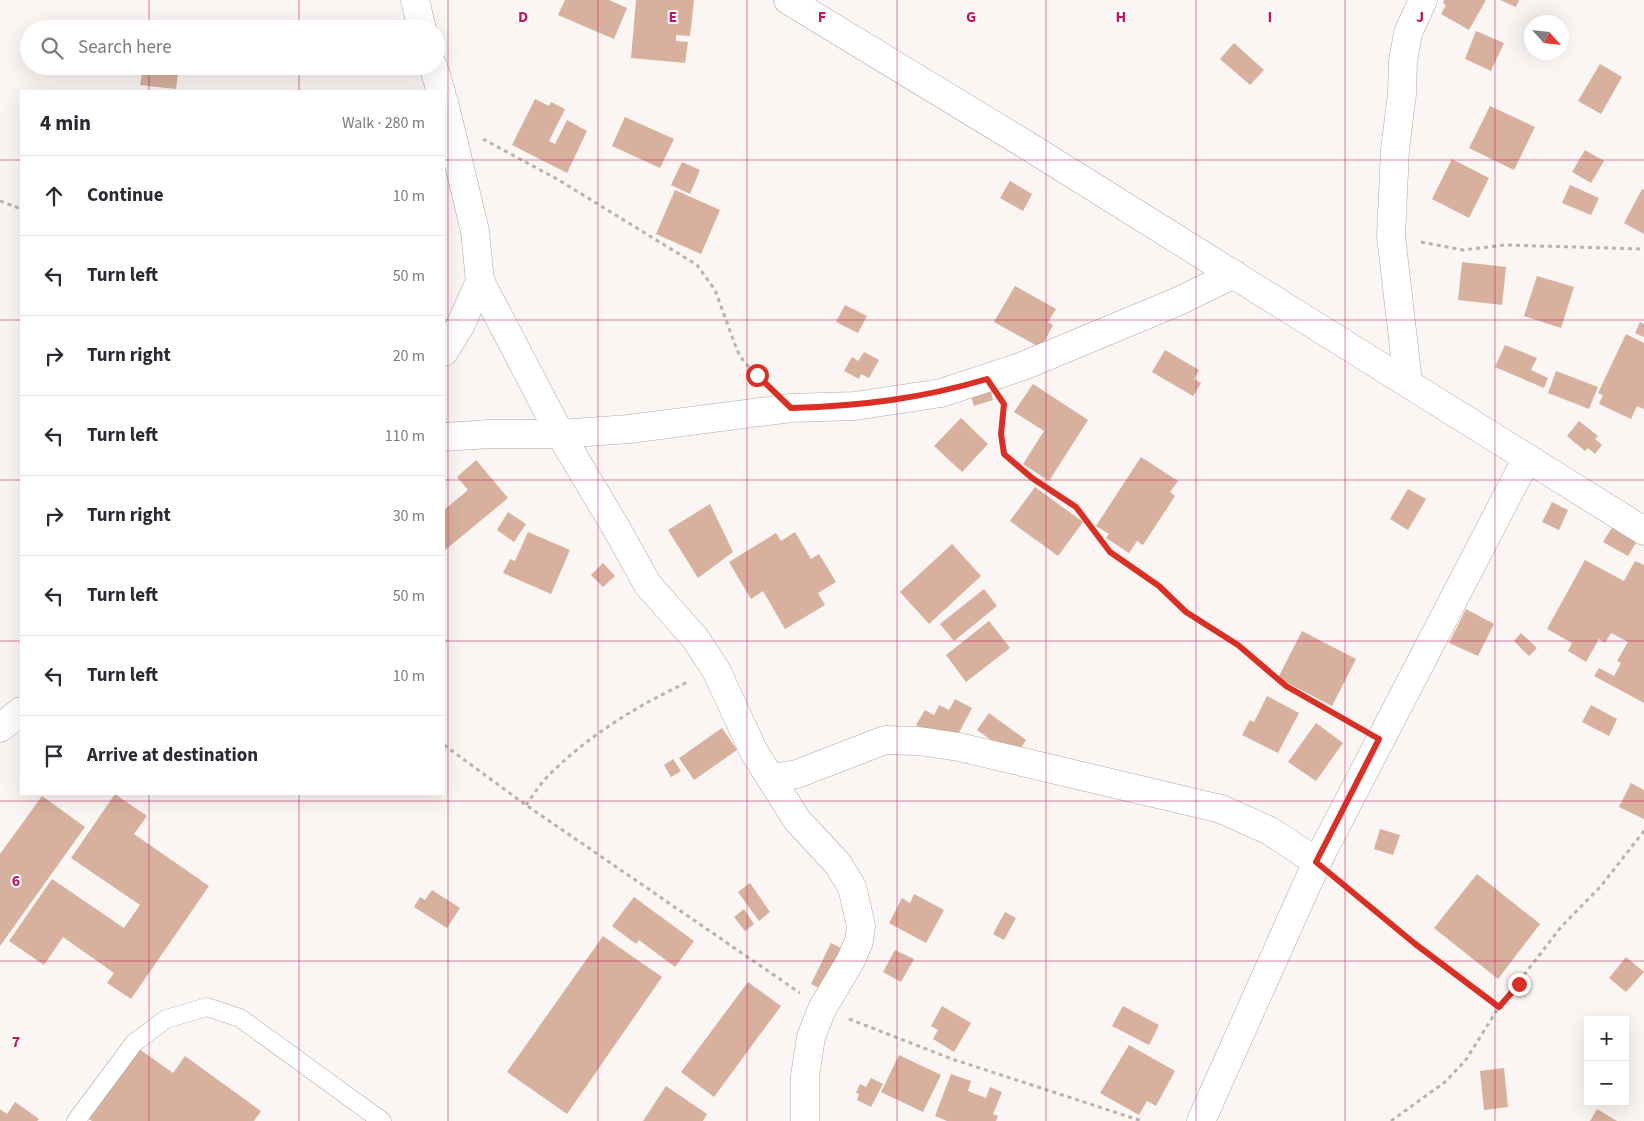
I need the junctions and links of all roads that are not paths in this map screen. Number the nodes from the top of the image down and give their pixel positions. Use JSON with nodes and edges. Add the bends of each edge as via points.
{"nodes":[{"id":1,"x":415,"y":0,"type":"edge"},
{"id":2,"x":788,"y":0,"type":"edge"},
{"id":3,"x":1423,"y":0,"type":"edge"},
{"id":4,"x":420,"y":20,"type":"edge"},
{"id":5,"x":436,"y":75,"type":"edge"},
{"id":6,"x":441,"y":90,"type":"edge"},
{"id":7,"x":447,"y":112,"type":"edge"},
{"id":8,"x":1234,"y":274,"type":"junction"},
{"id":9,"x":480,"y":280,"type":"junction"},
{"id":10,"x":445,"y":350,"type":"edge"},
{"id":11,"x":1408,"y":382,"type":"junction"},
{"id":12,"x":560,"y":434,"type":"junction"},
{"id":13,"x":445,"y":437,"type":"edge"},
{"id":14,"x":1527,"y":458,"type":"junction"},
{"id":15,"x":1644,"y":531,"type":"edge"},
{"id":16,"x":20,"y":712,"type":"edge"},
{"id":17,"x":0,"y":728,"type":"edge"},
{"id":18,"x":772,"y":778,"type":"junction"},
{"id":19,"x":1316,"y":862,"type":"junction"},
{"id":20,"x":76,"y":1121,"type":"edge"},
{"id":21,"x":382,"y":1121,"type":"edge"},
{"id":22,"x":805,"y":1121,"type":"edge"},
{"id":23,"x":1201,"y":1121,"type":"edge"}],
"edges":[{"from":1,"to":4,"type":"street"},
{"from":2,"to":8,"type":"street"},
{"from":3,"to":11,"type":"street","via":[[1408,33],[1403,61],[1391,236]]},
{"from":5,"to":6,"type":"street"},
{"from":7,"to":9,"type":"street","via":[[475,230]]},
{"from":8,"to":11,"type":"street"},
{"from":8,"to":12,"type":"street","via":[[1179,301],[987,379],[941,393],[864,404],[791,408],[629,429]]},
{"from":9,"to":10,"type":"street","via":[[460,326]]},
{"from":9,"to":12,"type":"street"},
{"from":11,"to":14,"type":"street"},
{"from":12,"to":13,"type":"street"},
{"from":12,"to":18,"type":"street","via":[[648,585],[695,638],[716,670],[754,752]]},
{"from":14,"to":15,"type":"street"},
{"from":14,"to":19,"type":"street"},
{"from":16,"to":17,"type":"street"},
{"from":18,"to":19,"type":"street","via":[[797,774],[885,740],[960,747],[1221,809],[1270,831]]},
{"from":18,"to":22,"type":"street","via":[[797,820],[838,864],[852,887],[861,926],[851,960],[822,1009],[811,1037],[805,1076]]},
{"from":19,"to":23,"type":"street"},
{"from":20,"to":21,"type":"lane","via":[[134,1043],[166,1019],[207,1007],[240,1018]]}]}
